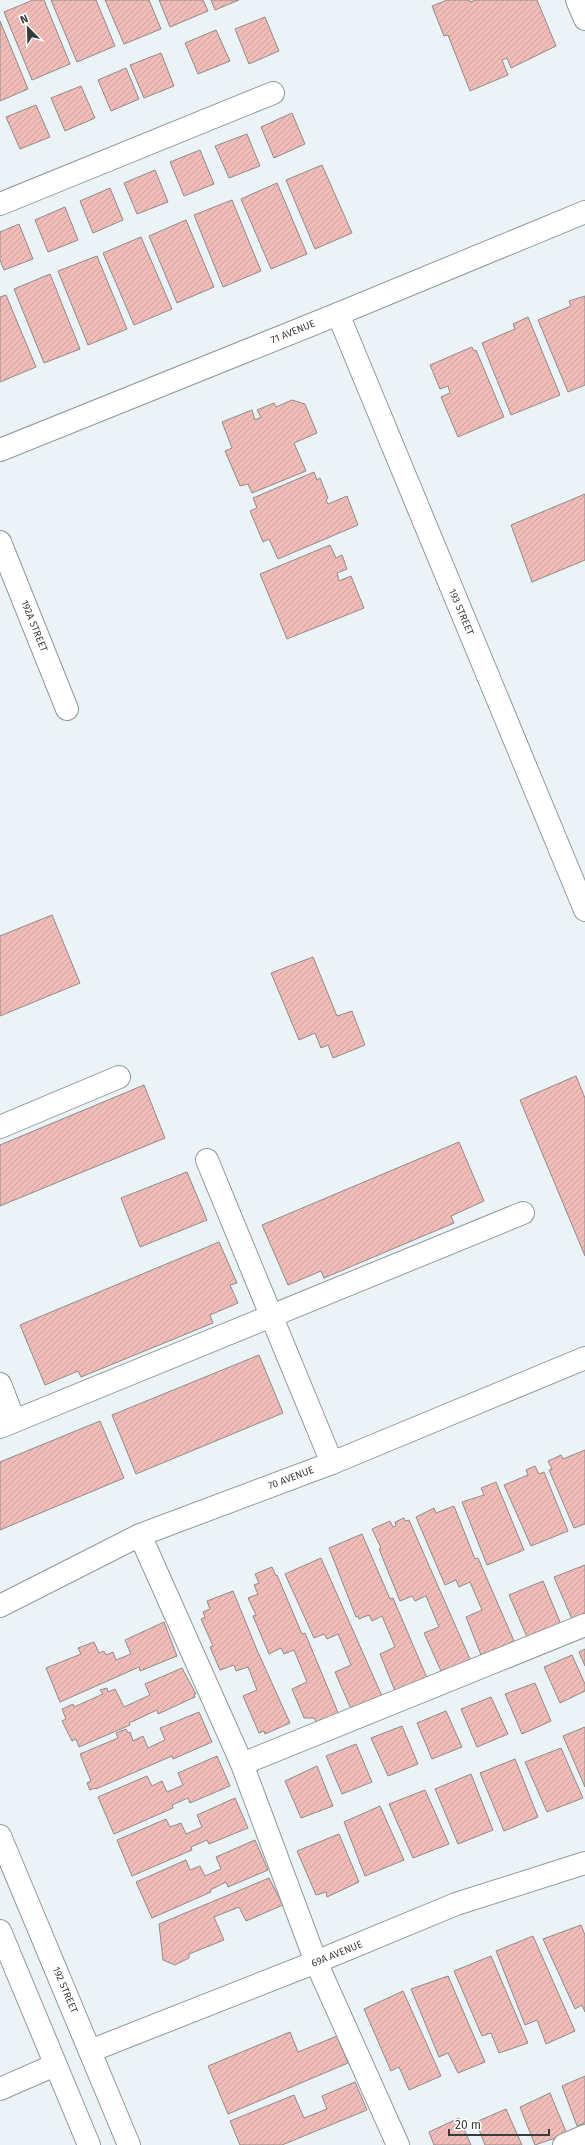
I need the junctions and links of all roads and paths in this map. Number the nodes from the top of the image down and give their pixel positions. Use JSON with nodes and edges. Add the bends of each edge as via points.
{"nodes":[{"id":1,"x":578,"y":0,"type":"edge"},
{"id":2,"x":585,"y":19,"type":"edge"},
{"id":3,"x":273,"y":93,"type":"dead end"},
{"id":4,"x":0,"y":204,"type":"edge"},
{"id":5,"x":585,"y":212,"type":"edge"},
{"id":6,"x":338,"y":314,"type":"junction"},
{"id":7,"x":0,"y":450,"type":"edge"},
{"id":8,"x":0,"y":542,"type":"edge"},
{"id":9,"x":67,"y":709,"type":"dead end"},
{"id":10,"x":585,"y":910,"type":"edge"},
{"id":11,"x":119,"y":1077,"type":"dead end"},
{"id":12,"x":0,"y":1128,"type":"edge"},
{"id":13,"x":207,"y":1160,"type":"dead end"},
{"id":14,"x":523,"y":1213,"type":"dead end"},
{"id":15,"x":271,"y":1315,"type":"junction"},
{"id":16,"x":585,"y":1358,"type":"edge"},
{"id":17,"x":0,"y":1384,"type":"edge"},
{"id":18,"x":7,"y":1424,"type":"edge"},
{"id":19,"x":332,"y":1463,"type":"junction"},
{"id":20,"x":140,"y":1535,"type":"junction"},
{"id":21,"x":0,"y":1606,"type":"edge"},
{"id":22,"x":585,"y":1625,"type":"edge"},
{"id":23,"x":242,"y":1764,"type":"junction"},
{"id":24,"x":0,"y":1836,"type":"edge"},
{"id":25,"x":585,"y":1863,"type":"edge"},
{"id":26,"x":0,"y":1931,"type":"edge"},
{"id":27,"x":316,"y":1962,"type":"junction"},
{"id":28,"x":90,"y":2051,"type":"junction"},
{"id":29,"x":55,"y":2065,"type":"junction"},
{"id":30,"x":0,"y":2089,"type":"edge"},
{"id":31,"x":585,"y":2136,"type":"edge"},
{"id":32,"x":86,"y":2137,"type":"edge"},
{"id":33,"x":104,"y":2145,"type":"edge"},
{"id":34,"x":129,"y":2145,"type":"edge"},
{"id":35,"x":398,"y":2145,"type":"edge"},
{"id":36,"x":564,"y":2145,"type":"edge"}],
"edges":[{"from":1,"to":2,"type":"street"},
{"from":3,"to":4,"type":"street"},
{"from":5,"to":6,"type":"street","name":"71 AVENUE"},
{"from":6,"to":7,"type":"street","name":"71 AVENUE"},
{"from":6,"to":10,"type":"street","name":"193 STREET"},
{"from":8,"to":9,"type":"street","name":"192A STREET"},
{"from":11,"to":12,"type":"street"},
{"from":13,"to":15,"type":"street"},
{"from":14,"to":15,"type":"street"},
{"from":15,"to":18,"type":"street"},
{"from":15,"to":19,"type":"street"},
{"from":16,"to":19,"type":"street","name":"70 AVENUE"},
{"from":17,"to":18,"type":"street"},
{"from":19,"to":20,"type":"street","name":"70 AVENUE"},
{"from":20,"to":21,"type":"street","name":"70 AVENUE"},
{"from":20,"to":23,"type":"street"},
{"from":22,"to":23,"type":"street"},
{"from":23,"to":27,"type":"street"},
{"from":24,"to":28,"type":"street","name":"192 STREET"},
{"from":25,"to":27,"type":"street","name":"69A AVENUE","via":[[462,1902]]},
{"from":26,"to":29,"type":"street"},
{"from":27,"to":28,"type":"street","name":"69A AVENUE"},
{"from":27,"to":35,"type":"street"},
{"from":28,"to":34,"type":"street","name":"192 STREET"},
{"from":29,"to":30,"type":"street"},
{"from":29,"to":32,"type":"street"},
{"from":31,"to":36,"type":"street"},
{"from":32,"to":33,"type":"street","via":[[98,2137]]}]}
